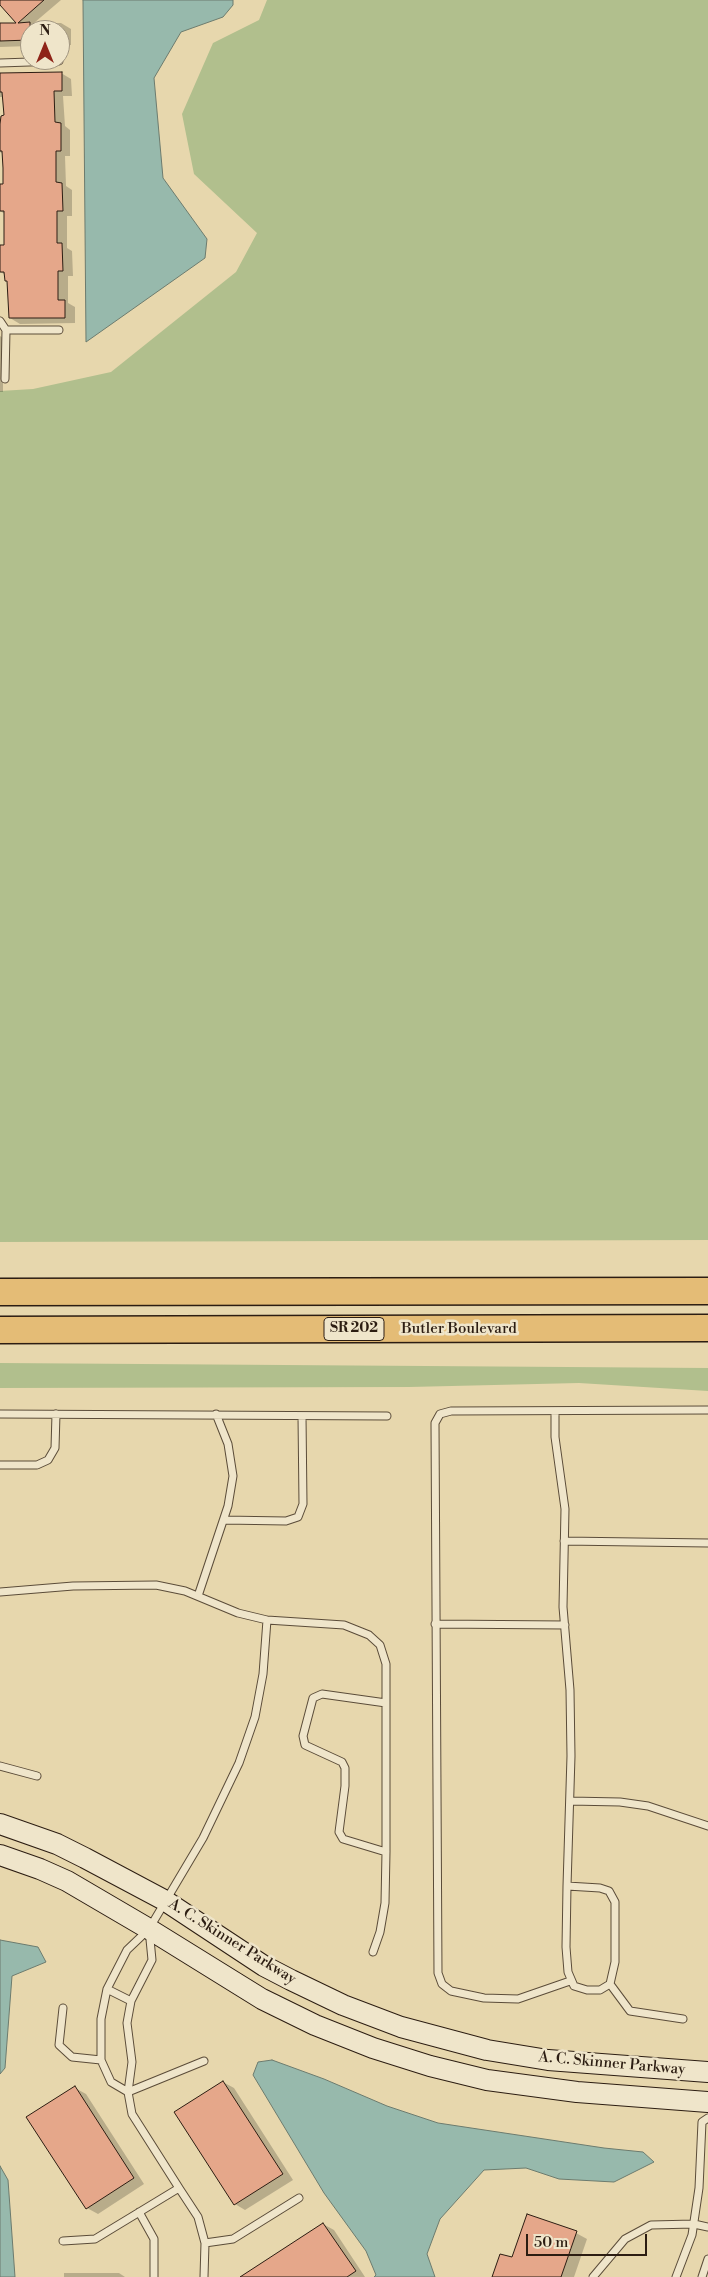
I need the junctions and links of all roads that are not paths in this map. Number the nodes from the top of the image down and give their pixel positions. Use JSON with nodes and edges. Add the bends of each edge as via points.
{"nodes":[{"id":1,"x":20,"y":62,"type":"edge"},
{"id":2,"x":0,"y":63,"type":"edge"},
{"id":3,"x":0,"y":321,"type":"edge"},
{"id":4,"x":6,"y":330,"type":"junction"},
{"id":5,"x":59,"y":330,"type":"dead end"},
{"id":6,"x":5,"y":379,"type":"dead end"},
{"id":7,"x":708,"y":1291,"type":"edge"},
{"id":8,"x":0,"y":1292,"type":"edge"},
{"id":9,"x":708,"y":1328,"type":"edge"},
{"id":10,"x":0,"y":1330,"type":"edge"},
{"id":11,"x":708,"y":1410,"type":"edge"},
{"id":12,"x":554,"y":1411,"type":"junction"},
{"id":13,"x":0,"y":1414,"type":"edge"},
{"id":14,"x":56,"y":1414,"type":"junction"},
{"id":15,"x":216,"y":1414,"type":"junction"},
{"id":16,"x":302,"y":1416,"type":"junction"},
{"id":17,"x":387,"y":1416,"type":"dead end"},
{"id":18,"x":0,"y":1464,"type":"edge"},
{"id":19,"x":224,"y":1520,"type":"junction"},
{"id":20,"x":564,"y":1541,"type":"junction"},
{"id":21,"x":708,"y":1543,"type":"edge"},
{"id":22,"x":0,"y":1592,"type":"edge"},
{"id":23,"x":198,"y":1596,"type":"junction"},
{"id":24,"x":267,"y":1620,"type":"junction"},
{"id":25,"x":435,"y":1624,"type":"junction"},
{"id":26,"x":565,"y":1624,"type":"junction"},
{"id":27,"x":386,"y":1703,"type":"junction"},
{"id":28,"x":0,"y":1766,"type":"edge"},
{"id":29,"x":38,"y":1776,"type":"dead end"},
{"id":30,"x":570,"y":1801,"type":"junction"},
{"id":31,"x":0,"y":1824,"type":"edge"},
{"id":32,"x":708,"y":1826,"type":"edge"},
{"id":33,"x":386,"y":1852,"type":"junction"},
{"id":34,"x":0,"y":1855,"type":"edge"},
{"id":35,"x":567,"y":1886,"type":"junction"},
{"id":36,"x":164,"y":1900,"type":"junction"},
{"id":37,"x":149,"y":1929,"type":"junction"},
{"id":38,"x":373,"y":1952,"type":"dead end"},
{"id":39,"x":570,"y":1981,"type":"junction"},
{"id":40,"x":610,"y":1984,"type":"junction"},
{"id":41,"x":107,"y":1989,"type":"junction"},
{"id":42,"x":131,"y":2000,"type":"junction"},
{"id":43,"x":62,"y":2008,"type":"dead end"},
{"id":44,"x":683,"y":2019,"type":"dead end"},
{"id":45,"x":101,"y":2060,"type":"junction"},
{"id":46,"x":204,"y":2061,"type":"dead end"},
{"id":47,"x":708,"y":2072,"type":"edge"},
{"id":48,"x":128,"y":2092,"type":"junction"},
{"id":49,"x":708,"y":2102,"type":"edge"},
{"id":50,"x":708,"y":2118,"type":"edge"},
{"id":51,"x":179,"y":2188,"type":"junction"},
{"id":52,"x":299,"y":2198,"type":"dead end"},
{"id":53,"x":139,"y":2212,"type":"junction"},
{"id":54,"x":694,"y":2224,"type":"junction"},
{"id":55,"x":708,"y":2227,"type":"edge"},
{"id":56,"x":63,"y":2241,"type":"dead end"},
{"id":57,"x":205,"y":2243,"type":"junction"},
{"id":58,"x":708,"y":2259,"type":"edge"},
{"id":59,"x":154,"y":2277,"type":"edge"},
{"id":60,"x":204,"y":2277,"type":"edge"},
{"id":61,"x":593,"y":2277,"type":"edge"},
{"id":62,"x":676,"y":2277,"type":"edge"},
{"id":63,"x":702,"y":2277,"type":"edge"}],
"edges":[{"from":1,"to":2,"type":"lane"},
{"from":3,"to":4,"type":"lane"},
{"from":4,"to":5,"type":"lane"},
{"from":4,"to":6,"type":"lane"},
{"from":7,"to":8,"type":"highway"},
{"from":9,"to":10,"type":"highway","name":"Butler Boulevard","number":"SR 202"},
{"from":11,"to":12,"type":"lane"},
{"from":12,"to":20,"type":"lane","via":[[565,1509]]},
{"from":12,"to":25,"type":"lane","via":[[451,1411],[440,1414],[435,1423],[434,1441]]},
{"from":13,"to":14,"type":"lane"},
{"from":14,"to":15,"type":"lane"},
{"from":14,"to":18,"type":"lane","via":[[55,1448],[48,1460],[36,1464]]},
{"from":15,"to":16,"type":"lane"},
{"from":15,"to":19,"type":"lane","via":[[228,1444],[234,1476]]},
{"from":16,"to":17,"type":"lane"},
{"from":16,"to":19,"type":"lane","via":[[303,1504],[298,1517],[286,1521]]},
{"from":19,"to":23,"type":"lane"},
{"from":20,"to":21,"type":"lane"},
{"from":20,"to":26,"type":"lane"},
{"from":22,"to":23,"type":"lane","via":[[73,1586],[156,1585],[186,1590]]},
{"from":23,"to":24,"type":"lane","via":[[238,1614]]},
{"from":24,"to":27,"type":"lane","via":[[344,1625],[369,1635],[380,1645],[386,1664]]},
{"from":24,"to":36,"type":"lane","via":[[255,1717],[239,1763],[203,1838]]},
{"from":25,"to":26,"type":"lane"},
{"from":25,"to":39,"type":"lane","via":[[438,1973],[442,1984],[451,1990],[484,1998],[518,1999]]},
{"from":26,"to":30,"type":"lane","via":[[570,1690]]},
{"from":27,"to":33,"type":"lane"},
{"from":27,"to":33,"type":"lane","via":[[322,1694],[313,1698],[303,1736],[305,1745],[342,1762],[345,1768],[339,1832],[343,1839]]},
{"from":28,"to":29,"type":"lane"},
{"from":30,"to":32,"type":"lane","via":[[648,1806]]},
{"from":30,"to":35,"type":"lane"},
{"from":31,"to":36,"type":"main road","name":"A. C. Skinner Parkway","via":[[57,1844]]},
{"from":33,"to":38,"type":"lane","via":[[385,1903]]},
{"from":34,"to":37,"type":"main road","name":"A. C. Skinner Parkway","via":[[67,1881]]},
{"from":35,"to":39,"type":"lane","via":[[566,1947]]},
{"from":35,"to":40,"type":"lane","via":[[609,1891],[615,1902],[615,1962]]},
{"from":36,"to":37,"type":"lane"},
{"from":36,"to":47,"type":"main road","name":"A. C. Skinner Parkway","via":[[270,1969],[326,1997],[401,2027],[487,2050],[548,2060]]},
{"from":37,"to":41,"type":"lane","via":[[127,1950]]},
{"from":37,"to":42,"type":"lane","via":[[152,1960]]},
{"from":37,"to":49,"type":"main road","name":"A. C. Skinner Parkway","via":[[271,2003],[344,2037],[400,2057],[458,2074],[531,2087]]},
{"from":39,"to":40,"type":"lane","via":[[574,1986],[587,1990],[600,1990]]},
{"from":40,"to":44,"type":"lane","via":[[630,2011]]},
{"from":41,"to":42,"type":"lane"},
{"from":41,"to":45,"type":"lane","via":[[101,2019]]},
{"from":42,"to":48,"type":"lane","via":[[127,2023],[132,2062]]},
{"from":43,"to":45,"type":"lane","via":[[59,2045],[72,2057]]},
{"from":45,"to":48,"type":"lane","via":[[112,2082]]},
{"from":46,"to":48,"type":"lane"},
{"from":48,"to":51,"type":"lane","via":[[132,2114]]},
{"from":50,"to":54,"type":"lane","via":[[702,2122]]},
{"from":51,"to":53,"type":"lane"},
{"from":51,"to":57,"type":"lane","via":[[198,2217]]},
{"from":52,"to":57,"type":"lane","via":[[233,2239]]},
{"from":53,"to":56,"type":"lane","via":[[95,2239]]},
{"from":53,"to":59,"type":"lane","via":[[154,2239]]},
{"from":54,"to":55,"type":"lane"},
{"from":54,"to":61,"type":"lane","via":[[652,2225],[625,2239]]},
{"from":54,"to":62,"type":"lane"},
{"from":57,"to":60,"type":"lane"},
{"from":58,"to":63,"type":"lane"}]}
